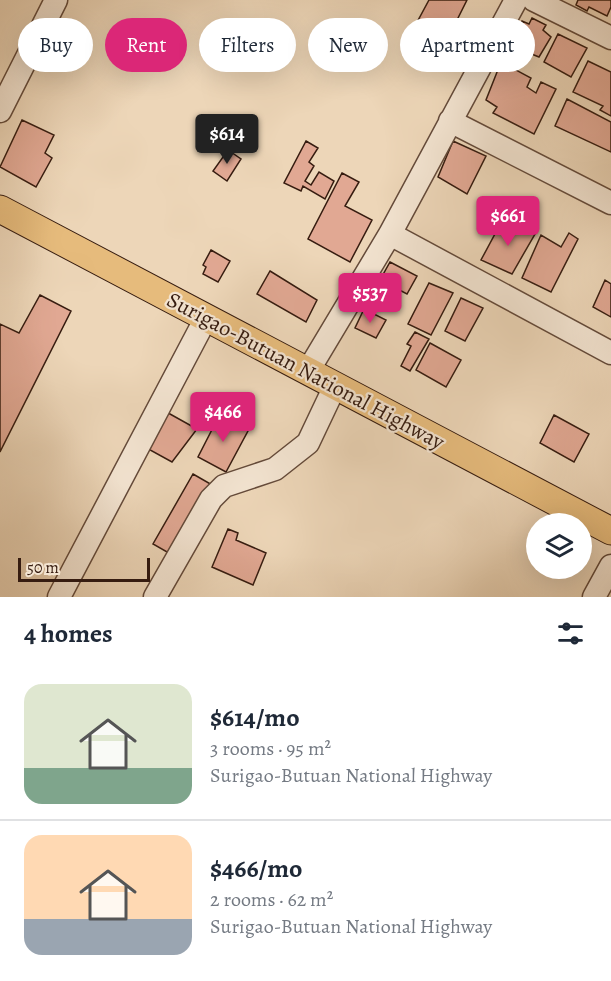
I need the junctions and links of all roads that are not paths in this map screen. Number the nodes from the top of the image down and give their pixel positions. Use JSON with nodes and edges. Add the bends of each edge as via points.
{"nodes":[{"id":1,"x":56,"y":0,"type":"edge"},
{"id":2,"x":516,"y":0,"type":"edge"},
{"id":3,"x":534,"y":0,"type":"edge"},
{"id":4,"x":611,"y":38,"type":"edge"},
{"id":5,"x":0,"y":111,"type":"edge"},
{"id":6,"x":450,"y":121,"type":"junction"},
{"id":7,"x":611,"y":203,"type":"edge"},
{"id":8,"x":1,"y":212,"type":"edge"},
{"id":9,"x":390,"y":234,"type":"junction"},
{"id":10,"x":207,"y":318,"type":"junction"},
{"id":11,"x":611,"y":353,"type":"edge"},
{"id":12,"x":308,"y":371,"type":"junction"},
{"id":13,"x":335,"y":386,"type":"junction"},
{"id":14,"x":611,"y":531,"type":"edge"},
{"id":15,"x":611,"y":566,"type":"edge"},
{"id":16,"x":58,"y":597,"type":"edge"},
{"id":17,"x":155,"y":597,"type":"edge"},
{"id":18,"x":594,"y":597,"type":"edge"}],
"edges":[{"from":1,"to":5,"type":"street"},
{"from":2,"to":6,"type":"street"},
{"from":3,"to":4,"type":"street"},
{"from":6,"to":7,"type":"street"},
{"from":6,"to":9,"type":"street"},
{"from":8,"to":10,"type":"main road","name":"Surigao-Butuan National Highway"},
{"from":9,"to":11,"type":"street"},
{"from":9,"to":12,"type":"street"},
{"from":10,"to":12,"type":"main road","name":"Surigao-Butuan National Highway"},
{"from":10,"to":16,"type":"street"},
{"from":12,"to":13,"type":"main road","name":"Surigao-Butuan National Highway"},
{"from":13,"to":14,"type":"main road","name":"Surigao-Butuan National Highway"},
{"from":13,"to":17,"type":"street","via":[[308,443],[275,469],[224,486],[211,499]]},
{"from":15,"to":18,"type":"street"}]}
